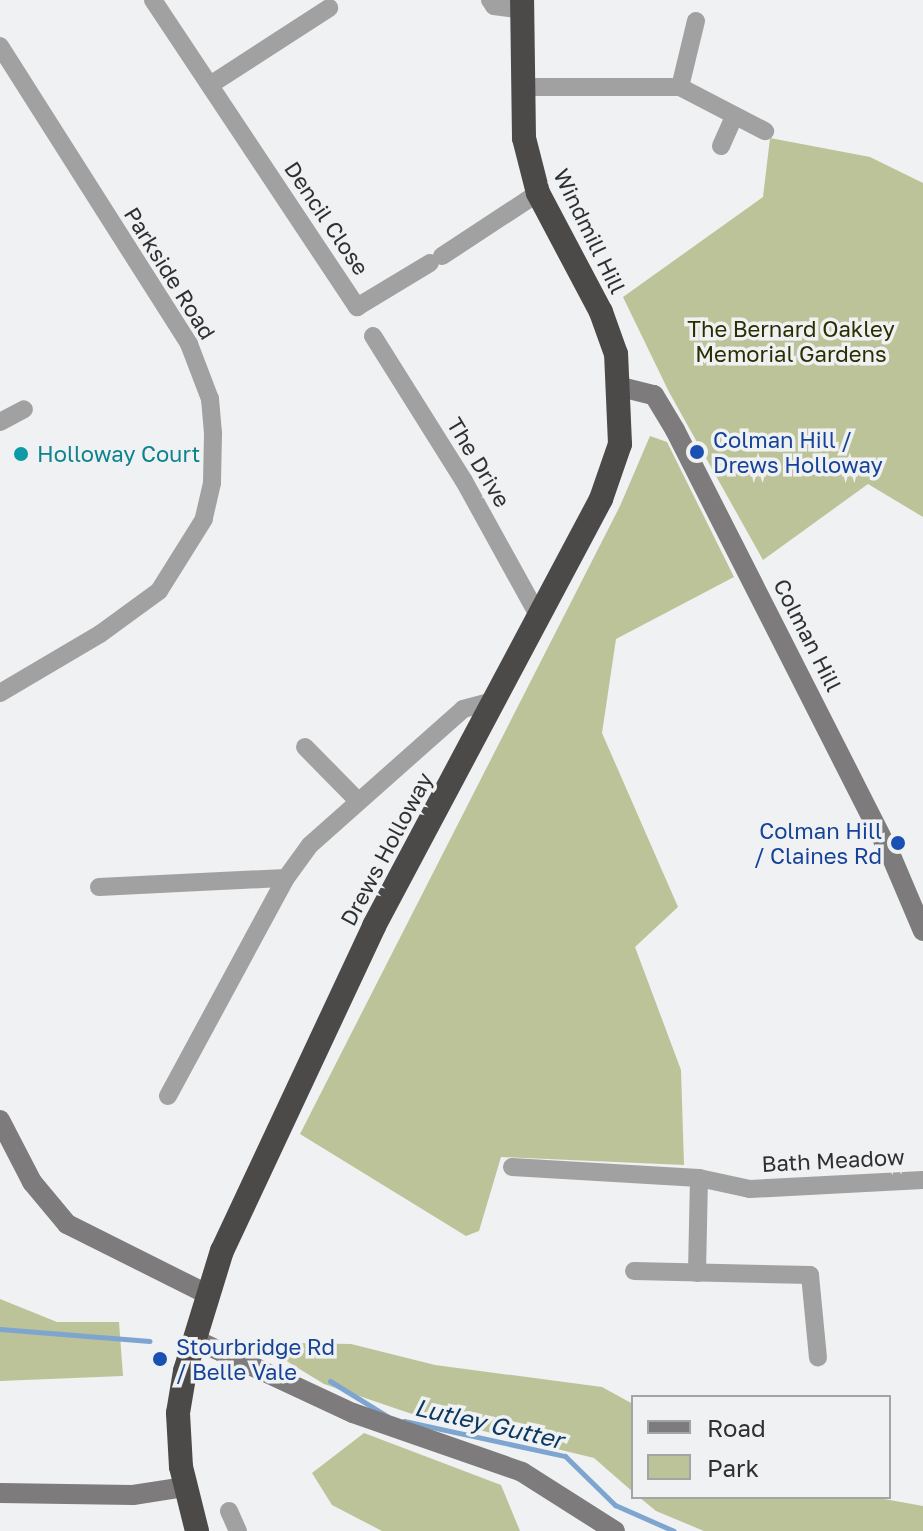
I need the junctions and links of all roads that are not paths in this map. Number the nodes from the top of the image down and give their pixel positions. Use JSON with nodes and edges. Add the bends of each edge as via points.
{"nodes":[{"id":1,"x":153,"y":0,"type":"edge"},
{"id":2,"x":490,"y":0,"type":"edge"},
{"id":3,"x":522,"y":5,"type":"edge"},
{"id":4,"x":329,"y":8,"type":"dead end"},
{"id":5,"x":696,"y":21,"type":"dead end"},
{"id":6,"x":0,"y":46,"type":"edge"},
{"id":7,"x":210,"y":85,"type":"junction"},
{"id":8,"x":522,"y":87,"type":"junction"},
{"id":9,"x":680,"y":87,"type":"junction"},
{"id":10,"x":734,"y":117,"type":"junction"},
{"id":11,"x":765,"y":131,"type":"dead end"},
{"id":12,"x":721,"y":146,"type":"dead end"},
{"id":13,"x":538,"y":193,"type":"junction"},
{"id":14,"x":373,"y":336,"type":"dead end"},
{"id":15,"x":621,"y":387,"type":"junction"},
{"id":16,"x":24,"y":409,"type":"dead end"},
{"id":17,"x":0,"y":422,"type":"edge"},
{"id":18,"x":538,"y":615,"type":"junction"},
{"id":19,"x":0,"y":693,"type":"edge"},
{"id":20,"x":493,"y":701,"type":"junction"},
{"id":21,"x":305,"y":747,"type":"dead end"},
{"id":22,"x":357,"y":800,"type":"junction"},
{"id":23,"x":286,"y":878,"type":"junction"},
{"id":24,"x":99,"y":887,"type":"dead end"},
{"id":25,"x":921,"y":918,"type":"edge"},
{"id":26,"x":168,"y":1096,"type":"dead end"},
{"id":27,"x":0,"y":1120,"type":"edge"},
{"id":28,"x":512,"y":1167,"type":"dead end"},
{"id":29,"x":699,"y":1178,"type":"junction"},
{"id":30,"x":923,"y":1180,"type":"edge"},
{"id":31,"x":634,"y":1271,"type":"dead end"},
{"id":32,"x":697,"y":1273,"type":"junction"},
{"id":33,"x":207,"y":1294,"type":"junction"},
{"id":34,"x":194,"y":1339,"type":"junction"},
{"id":35,"x":818,"y":1358,"type":"dead end"},
{"id":36,"x":185,"y":1487,"type":"junction"},
{"id":37,"x":0,"y":1493,"type":"edge"},
{"id":38,"x":229,"y":1511,"type":"dead end"},
{"id":39,"x":197,"y":1531,"type":"edge"},
{"id":40,"x":238,"y":1531,"type":"edge"},
{"id":41,"x":615,"y":1531,"type":"edge"}],
"edges":[{"from":1,"to":7,"type":"street","name":"Dencil Close"},
{"from":2,"to":3,"type":"street","via":[[494,6]]},
{"from":3,"to":8,"type":"highway","name":"Windmill Hill"},
{"from":4,"to":7,"type":"street"},
{"from":5,"to":9,"type":"street"},
{"from":6,"to":19,"type":"street","name":"Parkside Road","via":[[189,344],[210,399],[213,434],[212,483],[204,519],[159,591],[100,634]]},
{"from":7,"to":13,"type":"street","name":"Dencil Close","via":[[357,307]]},
{"from":8,"to":9,"type":"street"},
{"from":8,"to":13,"type":"highway","name":"Windmill Hill","via":[[524,138]]},
{"from":9,"to":10,"type":"street"},
{"from":10,"to":11,"type":"street"},
{"from":10,"to":12,"type":"street"},
{"from":13,"to":15,"type":"highway","name":"Windmill Hill","via":[[601,312]]},
{"from":14,"to":18,"type":"street","name":"The Drive","via":[[464,481]]},
{"from":15,"to":18,"type":"highway","name":"Drews Holloway","via":[[620,444],[601,499]]},
{"from":15,"to":25,"type":"street","name":"Colman Hill","via":[[654,395],[675,430]]},
{"from":16,"to":17,"type":"street"},
{"from":18,"to":20,"type":"highway","name":"Drews Holloway"},
{"from":20,"to":22,"type":"street","via":[[463,709]]},
{"from":20,"to":33,"type":"highway","name":"Drews Holloway","via":[[374,926]]},
{"from":21,"to":22,"type":"street"},
{"from":22,"to":23,"type":"street","via":[[310,845]]},
{"from":23,"to":24,"type":"street"},
{"from":23,"to":26,"type":"street"},
{"from":27,"to":33,"type":"street","via":[[32,1182],[67,1224]]},
{"from":28,"to":29,"type":"street","name":"Bath Meadow"},
{"from":29,"to":30,"type":"street","name":"Bath Meadow","via":[[750,1189]]},
{"from":29,"to":32,"type":"street"},
{"from":31,"to":32,"type":"street"},
{"from":32,"to":35,"type":"street","via":[[810,1275]]},
{"from":33,"to":34,"type":"highway","name":"Drews Holloway"},
{"from":34,"to":36,"type":"highway","name":"Drews Holloway","via":[[178,1413]]},
{"from":34,"to":41,"type":"street","via":[[353,1413],[522,1472]]},
{"from":36,"to":37,"type":"street","via":[[133,1495]]},
{"from":36,"to":39,"type":"highway","name":"Drews Holloway"},
{"from":38,"to":40,"type":"street"}]}
